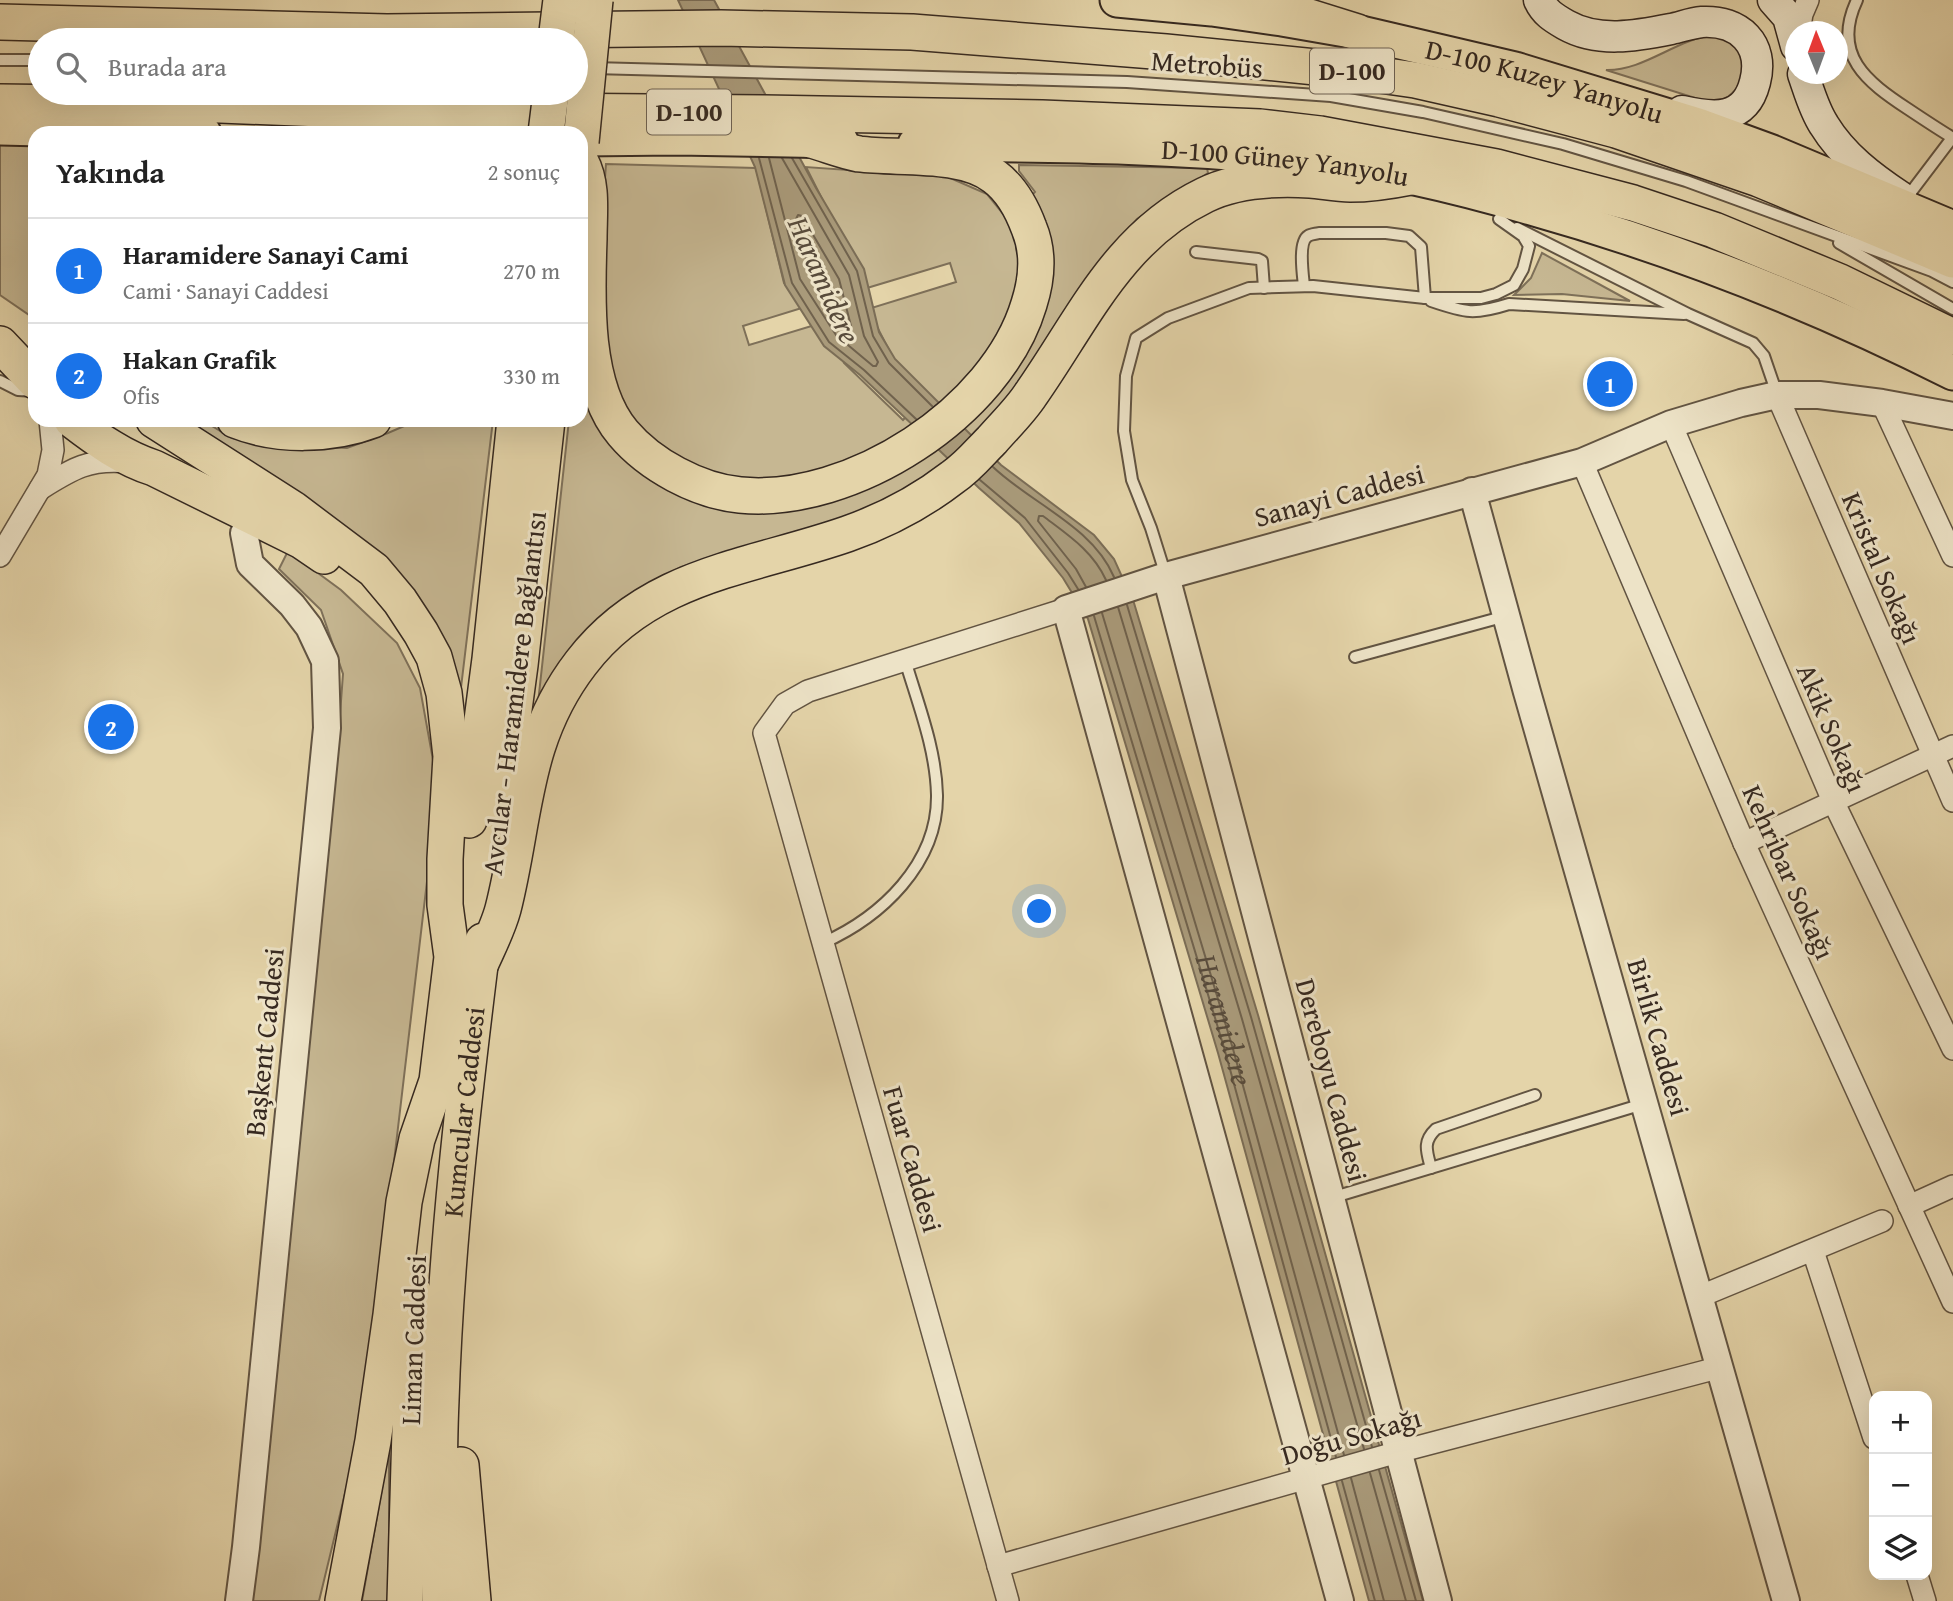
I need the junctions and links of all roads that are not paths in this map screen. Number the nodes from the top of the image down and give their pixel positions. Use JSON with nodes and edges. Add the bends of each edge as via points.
{"nodes":[{"id":1,"x":561,"y":0,"type":"edge"},
{"id":2,"x":595,"y":0,"type":"edge"},
{"id":3,"x":1117,"y":0,"type":"edge"},
{"id":4,"x":1255,"y":0,"type":"edge"},
{"id":5,"x":1539,"y":0,"type":"edge"},
{"id":6,"x":1567,"y":0,"type":"edge"},
{"id":7,"x":1712,"y":0,"type":"edge"},
{"id":8,"x":1773,"y":0,"type":"edge"},
{"id":9,"x":1808,"y":0,"type":"edge"},
{"id":10,"x":1857,"y":0,"type":"edge"},
{"id":11,"x":1789,"y":21,"type":"edge"},
{"id":12,"x":1801,"y":21,"type":"edge"},
{"id":13,"x":0,"y":22,"type":"edge"},
{"id":14,"x":232,"y":28,"type":"edge"},
{"id":15,"x":558,"y":28,"type":"edge"},
{"id":16,"x":588,"y":29,"type":"edge"},
{"id":17,"x":1575,"y":30,"type":"junction"},
{"id":18,"x":1357,"y":32,"type":"junction"},
{"id":19,"x":1635,"y":34,"type":"junction"},
{"id":20,"x":0,"y":60,"type":"edge"},
{"id":21,"x":28,"y":60,"type":"edge"},
{"id":22,"x":588,"y":68,"type":"edge"},
{"id":23,"x":588,"y":70,"type":"edge"},
{"id":24,"x":1807,"y":84,"type":"edge"},
{"id":25,"x":1599,"y":95,"type":"junction"},
{"id":26,"x":0,"y":102,"type":"edge"},
{"id":27,"x":28,"y":102,"type":"edge"},
{"id":28,"x":220,"y":105,"type":"edge"},
{"id":29,"x":550,"y":105,"type":"edge"},
{"id":30,"x":584,"y":105,"type":"edge"},
{"id":31,"x":548,"y":126,"type":"edge"},
{"id":32,"x":582,"y":126,"type":"edge"},
{"id":33,"x":0,"y":128,"type":"edge"},
{"id":34,"x":28,"y":129,"type":"edge"},
{"id":35,"x":1952,"y":138,"type":"edge"},
{"id":36,"x":811,"y":139,"type":"junction"},
{"id":37,"x":588,"y":140,"type":"edge"},
{"id":38,"x":588,"y":175,"type":"edge"},
{"id":39,"x":1410,"y":177,"type":"junction"},
{"id":40,"x":1905,"y":200,"type":"junction"},
{"id":41,"x":1950,"y":228,"type":"edge"},
{"id":42,"x":1815,"y":229,"type":"junction"},
{"id":43,"x":1196,"y":252,"type":"dead end"},
{"id":44,"x":1953,"y":260,"type":"edge"},
{"id":45,"x":1953,"y":282,"type":"edge"},
{"id":46,"x":1304,"y":286,"type":"junction"},
{"id":47,"x":1264,"y":288,"type":"junction"},
{"id":48,"x":588,"y":292,"type":"edge"},
{"id":49,"x":588,"y":292,"type":"edge"},
{"id":50,"x":1425,"y":298,"type":"junction"},
{"id":51,"x":1953,"y":309,"type":"edge"},
{"id":52,"x":1688,"y":314,"type":"junction"},
{"id":53,"x":0,"y":321,"type":"edge"},
{"id":54,"x":1953,"y":337,"type":"edge"},
{"id":55,"x":28,"y":339,"type":"edge"},
{"id":56,"x":0,"y":344,"type":"edge"},
{"id":57,"x":1953,"y":373,"type":"edge"},
{"id":58,"x":28,"y":374,"type":"edge"},
{"id":59,"x":0,"y":381,"type":"edge"},
{"id":60,"x":28,"y":391,"type":"edge"},
{"id":61,"x":1777,"y":395,"type":"junction"},
{"id":62,"x":1882,"y":403,"type":"junction"},
{"id":63,"x":1953,"y":416,"type":"edge"},
{"id":64,"x":1671,"y":424,"type":"junction"},
{"id":65,"x":50,"y":427,"type":"edge"},
{"id":66,"x":81,"y":427,"type":"edge"},
{"id":67,"x":165,"y":427,"type":"edge"},
{"id":68,"x":262,"y":427,"type":"edge"},
{"id":69,"x":346,"y":427,"type":"edge"},
{"id":70,"x":514,"y":427,"type":"edge"},
{"id":71,"x":546,"y":427,"type":"edge"},
{"id":72,"x":136,"y":462,"type":"junction"},
{"id":73,"x":1582,"y":462,"type":"junction"},
{"id":74,"x":40,"y":489,"type":"junction"},
{"id":75,"x":1472,"y":491,"type":"junction"},
{"id":76,"x":254,"y":518,"type":"junction"},
{"id":77,"x":0,"y":556,"type":"edge"},
{"id":78,"x":1953,"y":556,"type":"edge"},
{"id":79,"x":1166,"y":576,"type":"junction"},
{"id":80,"x":1066,"y":609,"type":"junction"},
{"id":81,"x":1506,"y":616,"type":"junction"},
{"id":82,"x":434,"y":657,"type":"junction"},
{"id":83,"x":1355,"y":657,"type":"dead end"},
{"id":84,"x":905,"y":660,"type":"junction"},
{"id":85,"x":764,"y":733,"type":"joint"},
{"id":86,"x":1953,"y":746,"type":"edge"},
{"id":87,"x":1932,"y":755,"type":"junction"},
{"id":88,"x":1953,"y":801,"type":"edge"},
{"id":89,"x":1833,"y":802,"type":"junction"},
{"id":90,"x":1744,"y":843,"type":"junction"},
{"id":91,"x":823,"y":943,"type":"junction"},
{"id":92,"x":466,"y":961,"type":"junction"},
{"id":93,"x":1953,"y":1049,"type":"edge"},
{"id":94,"x":437,"y":1081,"type":"junction"},
{"id":95,"x":1535,"y":1096,"type":"dead end"},
{"id":96,"x":1646,"y":1104,"type":"junction"},
{"id":97,"x":1431,"y":1168,"type":"junction"},
{"id":98,"x":1953,"y":1186,"type":"edge"},
{"id":99,"x":1331,"y":1198,"type":"junction"},
{"id":100,"x":1909,"y":1206,"type":"junction"},
{"id":101,"x":1882,"y":1221,"type":"dead end"},
{"id":102,"x":1814,"y":1251,"type":"junction"},
{"id":103,"x":1701,"y":1296,"type":"junction"},
{"id":104,"x":1953,"y":1302,"type":"edge"},
{"id":105,"x":444,"y":1342,"type":"junction"},
{"id":106,"x":1721,"y":1367,"type":"junction"},
{"id":107,"x":1869,"y":1422,"type":"edge"},
{"id":108,"x":1398,"y":1452,"type":"junction"},
{"id":109,"x":1306,"y":1478,"type":"junction"},
{"id":110,"x":350,"y":1560,"type":"junction"},
{"id":111,"x":998,"y":1566,"type":"junction"},
{"id":112,"x":1919,"y":1580,"type":"edge"},
{"id":113,"x":239,"y":1601,"type":"edge"},
{"id":114,"x":334,"y":1601,"type":"edge"},
{"id":115,"x":342,"y":1601,"type":"edge"},
{"id":116,"x":405,"y":1601,"type":"edge"},
{"id":117,"x":440,"y":1601,"type":"edge"},
{"id":118,"x":473,"y":1601,"type":"edge"},
{"id":119,"x":1008,"y":1601,"type":"edge"},
{"id":120,"x":1340,"y":1601,"type":"edge"},
{"id":121,"x":1438,"y":1601,"type":"edge"},
{"id":122,"x":1786,"y":1601,"type":"edge"},
{"id":123,"x":1925,"y":1601,"type":"edge"}],
"edges":[{"from":1,"to":15,"type":"highway","bridge":true},
{"from":2,"to":23,"type":"highway","bridge":true},
{"from":3,"to":18,"type":"main road","name":"D-100 Kuzey Yanyolu","via":[[1212,9]]},
{"from":4,"to":18,"type":"highway"},
{"from":5,"to":17,"type":"main road","via":[[1549,15]]},
{"from":6,"to":17,"type":"main road"},
{"from":7,"to":19,"type":"main road"},
{"from":8,"to":11,"type":"main road"},
{"from":9,"to":12,"type":"street"},
{"from":10,"to":35,"type":"lane","via":[[1849,33],[1858,68],[1874,87]]},
{"from":13,"to":14,"type":"highway","number":"D-100"},
{"from":16,"to":44,"type":"highway","number":"D-100","via":[[912,32],[1166,52],[1415,80],[1616,130],[1759,180]]},
{"from":17,"to":19,"type":"main road","via":[[1594,36]]},
{"from":18,"to":25,"type":"main road","name":"D-100 Kuzey Yanyolu","via":[[1515,69]]},
{"from":19,"to":25,"type":"main road","via":[[1699,22],[1733,27],[1752,44],[1757,56],[1750,97],[1732,113],[1709,117]]},
{"from":20,"to":21,"type":"lane"},
{"from":22,"to":42,"type":"lane","name":"Metrobüs","via":[[1127,82],[1331,96],[1563,144],[1686,181]]},
{"from":24,"to":40,"type":"main road","via":[[1823,125],[1839,145],[1870,177]]},
{"from":25,"to":41,"type":"main road","name":"D-100 Kuzey Yanyolu","via":[[1772,152]]},
{"from":26,"to":27,"type":"highway","number":"D-100"},
{"from":28,"to":54,"type":"highway","number":"D-100","via":[[1028,118],[1260,127],[1320,134],[1496,167],[1633,203],[1714,230],[1840,282]]},
{"from":29,"to":31,"type":"highway","bridge":true},
{"from":30,"to":32,"type":"highway","bridge":true},
{"from":33,"to":34,"type":"main road"},
{"from":35,"to":40,"type":"lane"},
{"from":36,"to":37,"type":"main road","name":"D-100 Güney Yanyolu"},
{"from":36,"to":39,"type":"main road","name":"D-100 Güney Yanyolu","via":[[1258,155]]},
{"from":36,"to":48,"type":"highway","via":[[856,153],[970,166],[994,176],[1025,216],[1036,262],[1024,322],[999,367],[945,421],[920,439],[880,464],[824,486],[775,495],[738,495],[678,475],[634,444],[612,417],[592,351]]},
{"from":38,"to":49,"type":"highway"},
{"from":39,"to":57,"type":"main road","name":"D-100 Güney Yanyolu","via":[[1466,197],[1603,228],[1715,268],[1845,320]]},
{"from":39,"to":92,"type":"highway","via":[[1376,183],[1307,179],[1238,183],[1206,194],[1150,230],[1118,262],[1030,396],[954,477],[884,519],[694,579],[636,610],[603,637],[562,690],[546,720],[524,791],[502,912]]},
{"from":40,"to":41,"type":"main road"},
{"from":42,"to":45,"type":"lane","name":"Metrobüs"},
{"from":42,"to":51,"type":"lane","name":"Metrobüs"},
{"from":43,"to":47,"type":"lane","via":[[1258,258],[1264,268]]},
{"from":46,"to":47,"type":"lane"},
{"from":46,"to":50,"type":"lane"},
{"from":46,"to":50,"type":"lane","via":[[1302,252],[1308,236],[1387,233],[1409,236],[1421,247]]},
{"from":47,"to":79,"type":"lane","via":[[1249,288],[1168,318],[1136,338],[1126,376],[1124,431],[1132,481]]},
{"from":50,"to":52,"type":"lane","via":[[1460,311],[1482,312],[1509,304]]},
{"from":50,"to":52,"type":"lane","via":[[1481,298],[1514,285],[1528,246],[1523,236],[1494,217]]},
{"from":52,"to":61,"type":"lane","via":[[1753,344],[1765,356]]},
{"from":53,"to":55,"type":"highway"},
{"from":56,"to":58,"type":"highway"},
{"from":59,"to":60,"type":"lane"},
{"from":61,"to":62,"type":"street","name":"Sanayi Caddesi"},
{"from":61,"to":64,"type":"street","name":"Sanayi Caddesi"},
{"from":61,"to":87,"type":"street","name":"Kristal Sokağı"},
{"from":62,"to":63,"type":"street","name":"Sanayi Caddesi"},
{"from":62,"to":78,"type":"street"},
{"from":64,"to":73,"type":"street","name":"Sanayi Caddesi"},
{"from":64,"to":89,"type":"street","name":"Akik Sokağı"},
{"from":65,"to":74,"type":"street","via":[[48,475]]},
{"from":66,"to":72,"type":"highway"},
{"from":67,"to":82,"type":"highway","via":[[293,509],[374,570],[400,601]]},
{"from":68,"to":69,"type":"highway","via":[[302,432]]},
{"from":70,"to":92,"type":"highway","name":"Avcılar - Haramidere Bağlantısı"},
{"from":71,"to":92,"type":"highway","name":"Avcılar - Haramidere Bağlantısı","via":[[520,665]]},
{"from":72,"to":74,"type":"street","via":[[86,463]]},
{"from":72,"to":76,"type":"highway"},
{"from":73,"to":75,"type":"street","name":"Sanayi Caddesi"},
{"from":73,"to":90,"type":"street","name":"Kehribar Sokağı"},
{"from":74,"to":77,"type":"street"},
{"from":75,"to":79,"type":"street","name":"Sanayi Caddesi"},
{"from":75,"to":81,"type":"street","name":"Birlik Caddesi"},
{"from":76,"to":82,"type":"highway","via":[[302,541],[349,572]]},
{"from":76,"to":113,"type":"street","name":"Başkent Caddesi","via":[[244,533],[250,564],[309,627],[325,661],[327,728]]},
{"from":79,"to":80,"type":"street","name":"Sanayi Caddesi"},
{"from":79,"to":99,"type":"street","name":"Dereboyu Caddesi"},
{"from":80,"to":84,"type":"street","name":"Sanayi Caddesi"},
{"from":80,"to":109,"type":"street"},
{"from":81,"to":83,"type":"lane"},
{"from":81,"to":96,"type":"street","name":"Birlik Caddesi"},
{"from":82,"to":92,"type":"highway","via":[[450,729],[445,905]]},
{"from":84,"to":85,"type":"street","name":"Sanayi Caddesi","via":[[808,691],[785,704]]},
{"from":84,"to":91,"type":"lane","via":[[930,745],[937,795],[932,828],[901,888],[863,923]]},
{"from":85,"to":91,"type":"street","name":"Fuar Caddesi"},
{"from":86,"to":87,"type":"street"},
{"from":87,"to":88,"type":"street","name":"Kristal Sokağı"},
{"from":87,"to":89,"type":"street"},
{"from":89,"to":90,"type":"street"},
{"from":89,"to":93,"type":"street","name":"Akik Sokağı"},
{"from":90,"to":100,"type":"street","name":"Kehribar Sokağı"},
{"from":91,"to":111,"type":"street","name":"Fuar Caddesi"},
{"from":92,"to":94,"type":"highway"},
{"from":92,"to":105,"type":"highway","name":"Kumcular Caddesi","via":[[466,1069]]},
{"from":94,"to":110,"type":"highway","via":[[417,1139],[404,1202],[374,1429]]},
{"from":94,"to":116,"type":"highway","name":"Liman Caddesi","via":[[416,1252]]},
{"from":95,"to":97,"type":"lane","via":[[1436,1129],[1425,1145]]},
{"from":96,"to":97,"type":"lane"},
{"from":96,"to":103,"type":"street","name":"Birlik Caddesi"},
{"from":97,"to":99,"type":"lane"},
{"from":98,"to":100,"type":"street"},
{"from":99,"to":108,"type":"street","name":"Dereboyu Caddesi"},
{"from":100,"to":104,"type":"street","name":"Kehribar Sokağı"},
{"from":101,"to":102,"type":"street"},
{"from":102,"to":103,"type":"street"},
{"from":102,"to":107,"type":"street"},
{"from":103,"to":106,"type":"street","name":"Birlik Caddesi"},
{"from":105,"to":117,"type":"highway","name":"Liman Caddesi"},
{"from":105,"to":118,"type":"highway","via":[[458,1395]]},
{"from":106,"to":108,"type":"street","name":"Doğu Sokağı"},
{"from":106,"to":122,"type":"street","name":"Birlik Caddesi"},
{"from":108,"to":109,"type":"street","name":"Doğu Sokağı"},
{"from":108,"to":121,"type":"street","name":"Dereboyu Caddesi"},
{"from":109,"to":111,"type":"street","name":"Doğu Sokağı"},
{"from":109,"to":120,"type":"street"},
{"from":110,"to":114,"type":"highway"},
{"from":110,"to":115,"type":"highway"},
{"from":111,"to":119,"type":"street","name":"Fuar Caddesi"},
{"from":112,"to":123,"type":"street"}]}
